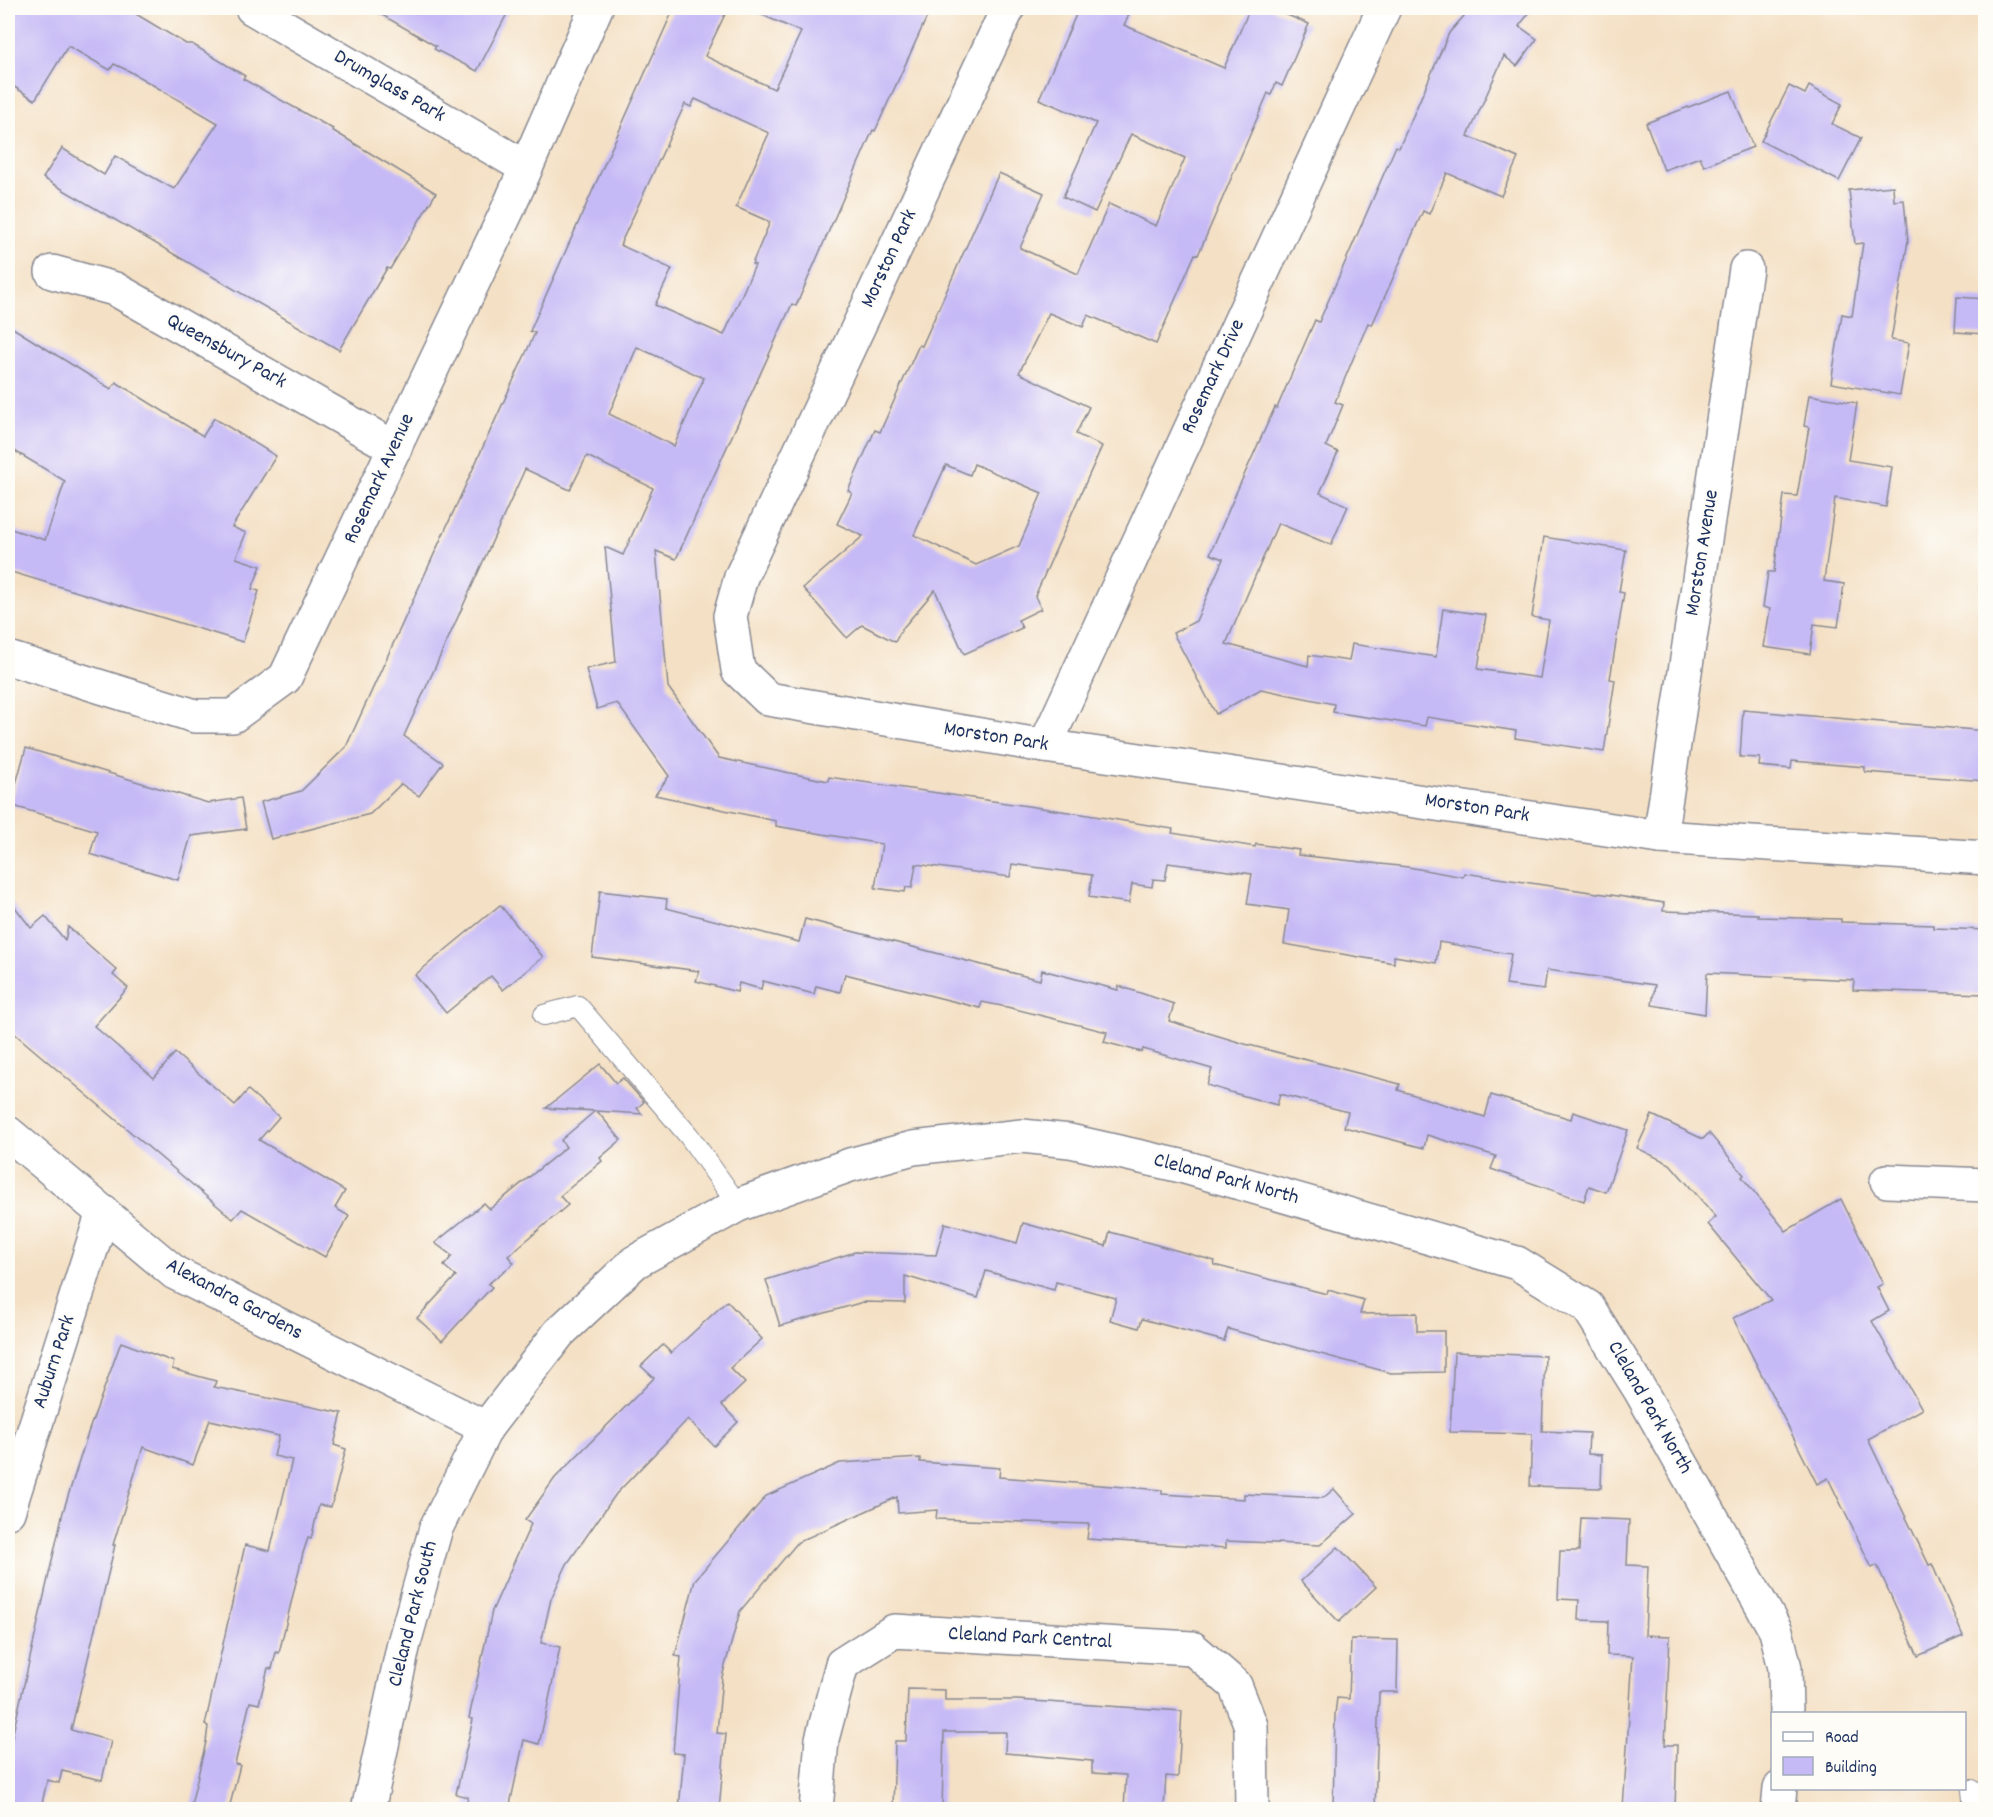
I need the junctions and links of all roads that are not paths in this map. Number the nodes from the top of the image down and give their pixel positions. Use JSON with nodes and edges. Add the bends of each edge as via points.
{"nodes":[{"id":1,"x":252,"y":8,"type":"edge"},
{"id":2,"x":596,"y":8,"type":"edge"},
{"id":3,"x":1008,"y":8,"type":"edge"},
{"id":4,"x":1384,"y":8,"type":"edge"},
{"id":5,"x":525,"y":166,"type":"junction"},
{"id":6,"x":1746,"y":269,"type":"dead end"},
{"id":7,"x":52,"y":272,"type":"dead end"},
{"id":8,"x":395,"y":448,"type":"junction"},
{"id":9,"x":8,"y":658,"type":"edge"},
{"id":10,"x":1045,"y":746,"type":"junction"},
{"id":11,"x":1660,"y":837,"type":"junction"},
{"id":12,"x":1986,"y":858,"type":"edge"},
{"id":13,"x":544,"y":1015,"type":"dead end"},
{"id":14,"x":8,"y":1133,"type":"edge"},
{"id":15,"x":1887,"y":1180,"type":"dead end"},
{"id":16,"x":1986,"y":1185,"type":"edge"},
{"id":17,"x":738,"y":1205,"type":"junction"},
{"id":18,"x":103,"y":1212,"type":"junction"},
{"id":19,"x":486,"y":1428,"type":"junction"},
{"id":20,"x":8,"y":1512,"type":"edge"},
{"id":21,"x":1786,"y":1712,"type":"edge"},
{"id":22,"x":1780,"y":1790,"type":"edge"},
{"id":23,"x":368,"y":1809,"type":"edge"},
{"id":24,"x":816,"y":1809,"type":"edge"},
{"id":25,"x":1252,"y":1809,"type":"edge"},
{"id":26,"x":1778,"y":1809,"type":"edge"}],
"edges":[{"from":1,"to":5,"type":"street","name":"Drumglass Park"},
{"from":2,"to":5,"type":"street","name":"Rosemark Avenue"},
{"from":3,"to":10,"type":"street","name":"Morston Park","via":[[741,577],[730,616],[738,670],[768,699]]},
{"from":4,"to":10,"type":"street","name":"Rosemark Drive"},
{"from":5,"to":8,"type":"street","name":"Rosemark Avenue"},
{"from":6,"to":11,"type":"street","name":"Morston Avenue"},
{"from":7,"to":8,"type":"street","name":"Queensbury Park","via":[[115,290]]},
{"from":8,"to":9,"type":"street","name":"Rosemark Avenue","via":[[285,678],[233,716],[195,716]]},
{"from":10,"to":11,"type":"street","name":"Morston Park"},
{"from":11,"to":12,"type":"street","name":"Morston Park"},
{"from":13,"to":17,"type":"lane","via":[[579,1006],[689,1136]]},
{"from":14,"to":18,"type":"street","name":"Alexandra Gardens"},
{"from":15,"to":16,"type":"street"},
{"from":17,"to":19,"type":"street","name":"Cleland Park North","via":[[635,1262],[559,1333]]},
{"from":17,"to":21,"type":"street","name":"Cleland Park North","via":[[850,1165],[913,1148],[1022,1136],[1070,1141],[1180,1166],[1517,1263],[1588,1307],[1640,1390],[1776,1631],[1785,1668]]},
{"from":18,"to":19,"type":"street","name":"Alexandra Gardens","via":[[175,1273]]},
{"from":18,"to":20,"type":"street","name":"Auburn Park"},
{"from":19,"to":23,"type":"street","name":"Cleland Park South","via":[[436,1528],[404,1643]]},
{"from":22,"to":26,"type":"street"},
{"from":24,"to":25,"type":"street","name":"Cleland Park Central","via":[[822,1740],[842,1664],[894,1631],[1192,1648],[1235,1685],[1251,1726]]}]}
